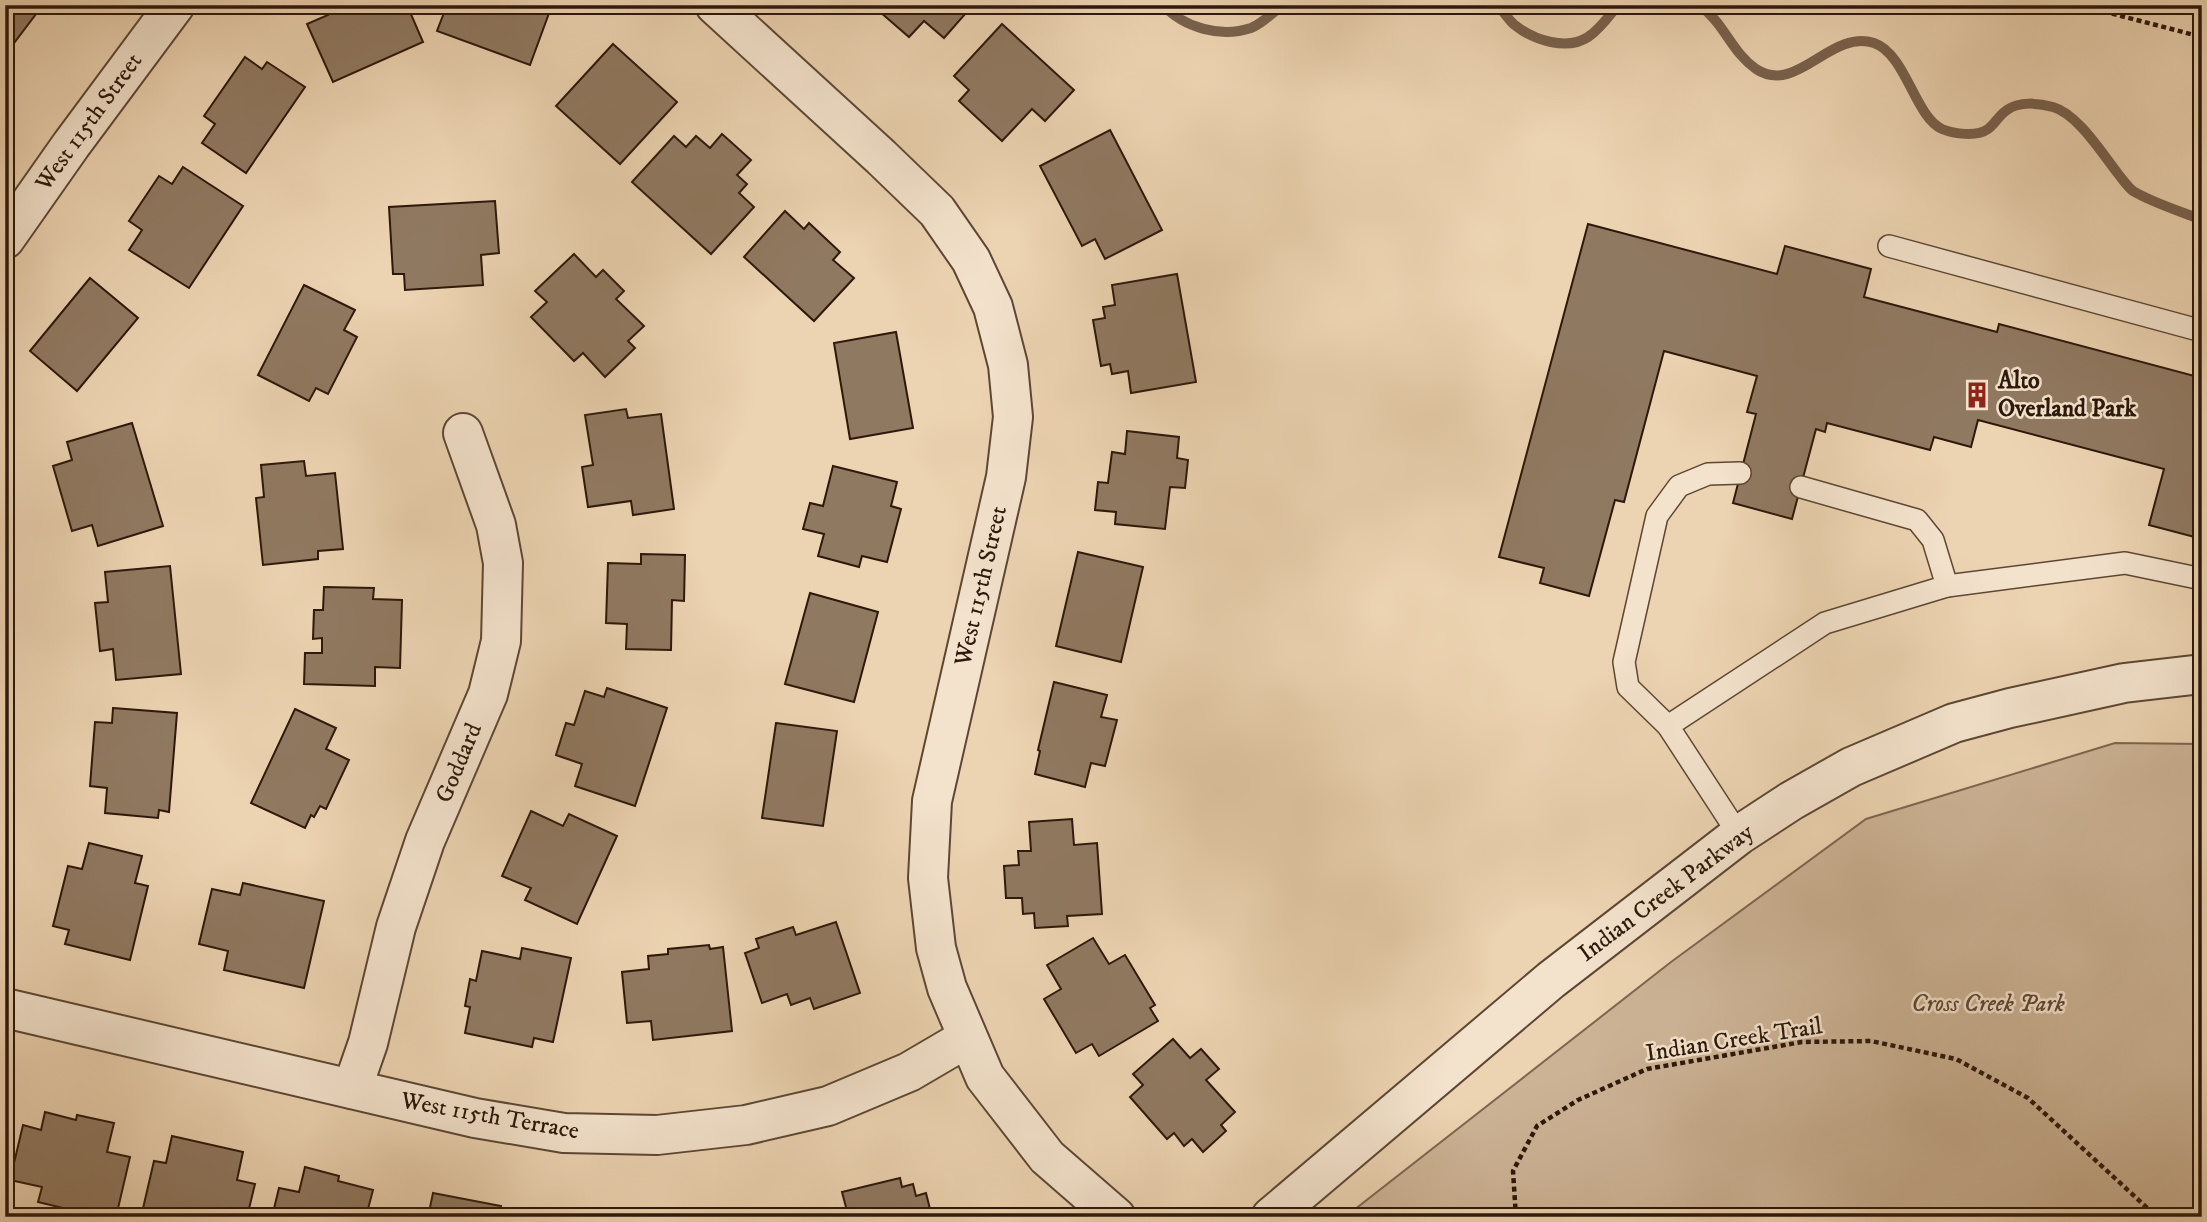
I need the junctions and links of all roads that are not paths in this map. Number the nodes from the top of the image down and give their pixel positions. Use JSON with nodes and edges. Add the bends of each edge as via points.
{"nodes":[{"id":1,"x":175,"y":5,"type":"edge"},
{"id":2,"x":715,"y":5,"type":"edge"},
{"id":3,"x":5,"y":239,"type":"edge"},
{"id":4,"x":1889,"y":246,"type":"dead end"},
{"id":5,"x":2202,"y":331,"type":"edge"},
{"id":6,"x":463,"y":433,"type":"dead end"},
{"id":7,"x":1740,"y":473,"type":"dead end"},
{"id":8,"x":1801,"y":487,"type":"dead end"},
{"id":9,"x":2202,"y":579,"type":"edge"},
{"id":10,"x":1947,"y":586,"type":"junction"},
{"id":11,"x":2202,"y":674,"type":"edge"},
{"id":12,"x":2124,"y":683,"type":"junction"},
{"id":13,"x":2202,"y":701,"type":"edge"},
{"id":14,"x":1668,"y":726,"type":"junction"},
{"id":15,"x":1739,"y":835,"type":"junction"},
{"id":16,"x":5,"y":1008,"type":"edge"},
{"id":17,"x":967,"y":1038,"type":"junction"},
{"id":18,"x":352,"y":1088,"type":"junction"},
{"id":19,"x":1116,"y":1217,"type":"edge"},
{"id":20,"x":1271,"y":1217,"type":"edge"}],
"edges":[{"from":1,"to":3,"type":"street","name":"West 115th Street"},
{"from":2,"to":17,"type":"street","name":"West 115th Street","via":[[937,211],[971,260],[993,307],[1008,365],[1013,418],[1006,477],[932,801],[928,878],[936,948]]},
{"from":4,"to":5,"type":"lane"},
{"from":6,"to":18,"type":"street","name":"Goddard","via":[[496,525],[503,563],[501,641],[488,694],[425,841],[396,927],[368,1043]]},
{"from":7,"to":14,"type":"lane","via":[[1708,474],[1679,486],[1657,516],[1624,662],[1628,688]]},
{"from":8,"to":10,"type":"lane","via":[[1917,520],[1933,540]]},
{"from":9,"to":10,"type":"lane","via":[[2125,563]]},
{"from":10,"to":14,"type":"lane","via":[[1825,623]]},
{"from":11,"to":12,"type":"street","name":"Indian Creek Parkway"},
{"from":12,"to":13,"type":"street","name":"Indian Creek Parkway"},
{"from":12,"to":15,"type":"street","name":"Indian Creek Parkway","via":[[1954,723],[1905,742],[1851,767]]},
{"from":14,"to":15,"type":"lane"},
{"from":15,"to":20,"type":"street","name":"Indian Creek Parkway","via":[[1551,980]]},
{"from":16,"to":18,"type":"street","name":"West 115th Terrace"},
{"from":17,"to":18,"type":"street","name":"West 115th Terrace","via":[[909,1072],[828,1106],[746,1125],[657,1135],[564,1133],[475,1118]]},
{"from":17,"to":19,"type":"street","name":"West 115th Street","via":[[985,1077],[1047,1157]]}]}
